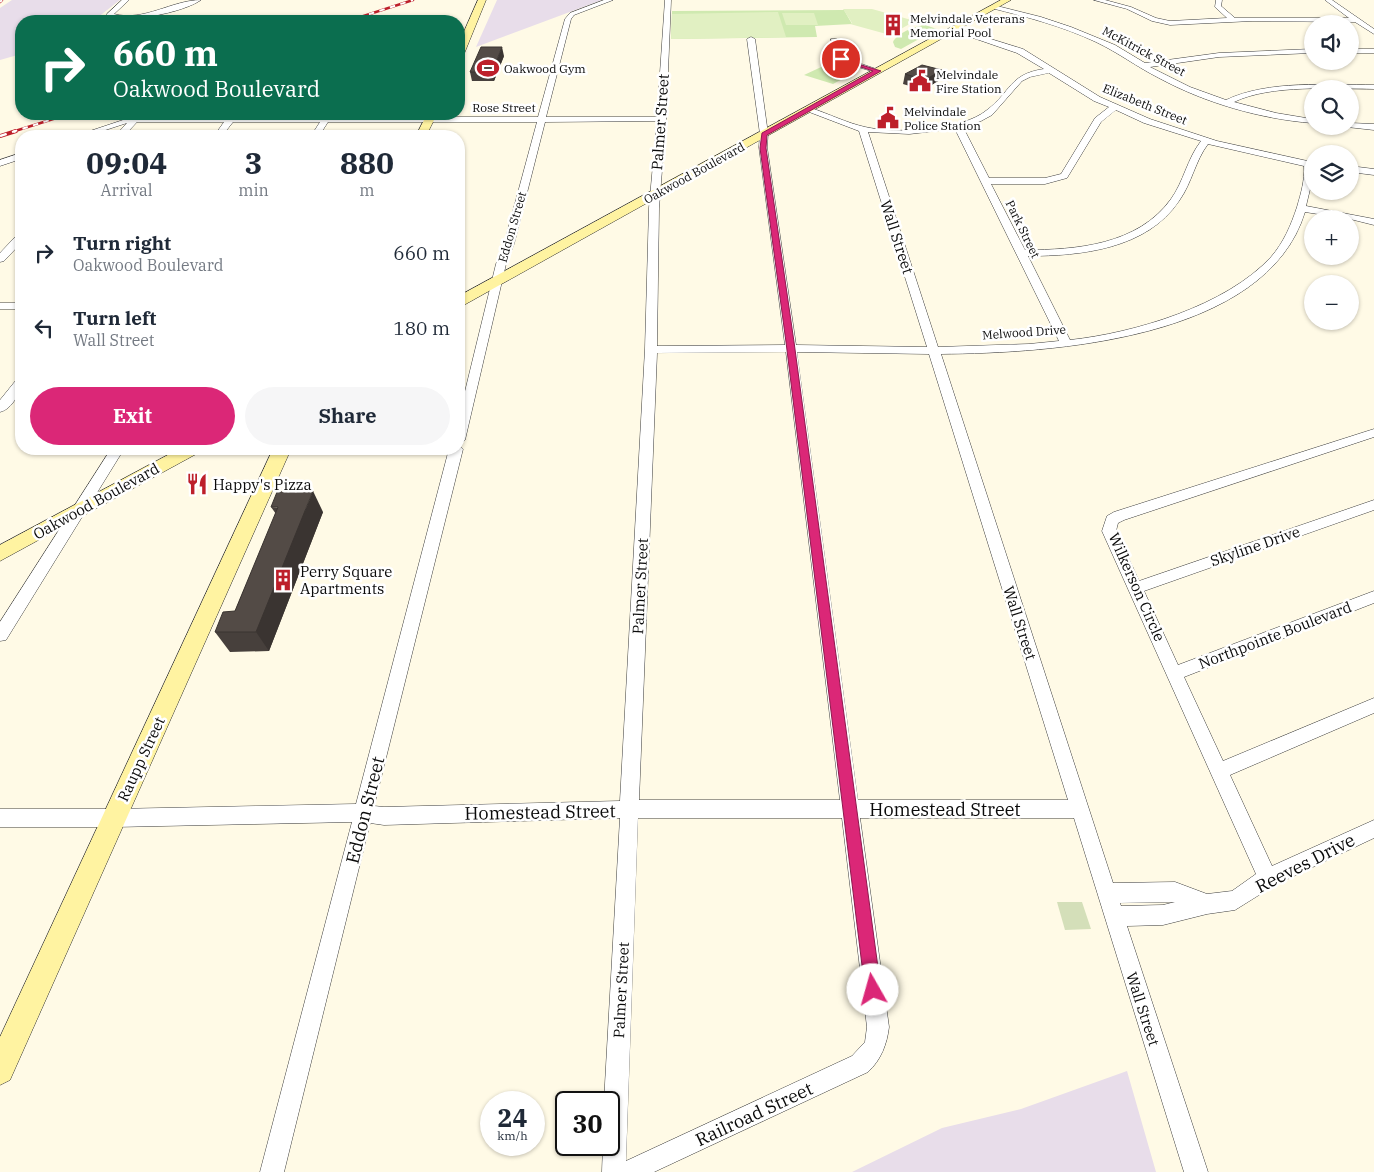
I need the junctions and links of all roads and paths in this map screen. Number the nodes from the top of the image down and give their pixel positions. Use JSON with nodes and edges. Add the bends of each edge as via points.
{"nodes":[{"id":1,"x":126,"y":0,"type":"edge"},
{"id":2,"x":198,"y":0,"type":"edge"},
{"id":3,"x":482,"y":0,"type":"edge"},
{"id":4,"x":610,"y":0,"type":"edge"},
{"id":5,"x":668,"y":0,"type":"edge"},
{"id":6,"x":1007,"y":0,"type":"edge"},
{"id":7,"x":1097,"y":0,"type":"edge"},
{"id":8,"x":1219,"y":0,"type":"edge"},
{"id":9,"x":1328,"y":0,"type":"edge"},
{"id":10,"x":993,"y":7,"type":"junction"},
{"id":11,"x":112,"y":15,"type":"edge"},
{"id":12,"x":143,"y":15,"type":"edge"},
{"id":13,"x":1349,"y":15,"type":"edge"},
{"id":14,"x":1233,"y":20,"type":"junction"},
{"id":15,"x":1304,"y":20,"type":"edge"},
{"id":16,"x":1359,"y":22,"type":"edge"},
{"id":17,"x":952,"y":29,"type":"junction"},
{"id":18,"x":1374,"y":32,"type":"edge"},
{"id":19,"x":751,"y":39,"type":"dead end"},
{"id":20,"x":465,"y":40,"type":"edge"},
{"id":21,"x":834,"y":41,"type":"dead end"},
{"id":22,"x":1359,"y":51,"type":"edge"},
{"id":23,"x":1304,"y":52,"type":"edge"},
{"id":24,"x":1374,"y":52,"type":"edge"},
{"id":25,"x":1142,"y":66,"type":"junction"},
{"id":26,"x":1052,"y":70,"type":"junction"},
{"id":27,"x":878,"y":71,"type":"junction"},
{"id":28,"x":1374,"y":87,"type":"edge"},
{"id":29,"x":1228,"y":102,"type":"junction"},
{"id":30,"x":1115,"y":107,"type":"junction"},
{"id":31,"x":808,"y":110,"type":"junction"},
{"id":32,"x":465,"y":117,"type":"edge"},
{"id":33,"x":662,"y":119,"type":"junction"},
{"id":34,"x":1304,"y":119,"type":"edge"},
{"id":35,"x":135,"y":120,"type":"joint"},
{"id":36,"x":231,"y":120,"type":"edge"},
{"id":37,"x":542,"y":120,"type":"junction"},
{"id":38,"x":958,"y":126,"type":"junction"},
{"id":39,"x":1359,"y":126,"type":"edge"},
{"id":40,"x":1374,"y":127,"type":"edge"},
{"id":41,"x":863,"y":129,"type":"junction"},
{"id":42,"x":97,"y":130,"type":"edge"},
{"id":43,"x":125,"y":130,"type":"edge"},
{"id":44,"x":223,"y":130,"type":"edge"},
{"id":45,"x":764,"y":134,"type":"junction"},
{"id":46,"x":1206,"y":141,"type":"junction"},
{"id":47,"x":15,"y":158,"type":"edge"},
{"id":48,"x":0,"y":163,"type":"edge"},
{"id":49,"x":1304,"y":163,"type":"edge"},
{"id":50,"x":1359,"y":170,"type":"edge"},
{"id":51,"x":1374,"y":172,"type":"edge"},
{"id":52,"x":986,"y":181,"type":"junction"},
{"id":53,"x":658,"y":193,"type":"junction"},
{"id":54,"x":1304,"y":196,"type":"edge"},
{"id":55,"x":1301,"y":208,"type":"junction"},
{"id":56,"x":1374,"y":222,"type":"edge"},
{"id":57,"x":15,"y":243,"type":"edge"},
{"id":58,"x":1021,"y":253,"type":"junction"},
{"id":59,"x":0,"y":259,"type":"edge"},
{"id":60,"x":499,"y":279,"type":"junction"},
{"id":61,"x":465,"y":299,"type":"edge"},
{"id":62,"x":0,"y":306,"type":"edge"},
{"id":63,"x":15,"y":306,"type":"edge"},
{"id":64,"x":1066,"y":343,"type":"junction"},
{"id":65,"x":791,"y":348,"type":"junction"},
{"id":66,"x":651,"y":349,"type":"junction"},
{"id":67,"x":933,"y":350,"type":"junction"},
{"id":68,"x":15,"y":389,"type":"edge"},
{"id":69,"x":0,"y":408,"type":"edge"},
{"id":70,"x":465,"y":416,"type":"edge"},
{"id":71,"x":1374,"y":433,"type":"edge"},
{"id":72,"x":113,"y":455,"type":"edge"},
{"id":73,"x":181,"y":455,"type":"edge"},
{"id":74,"x":279,"y":455,"type":"edge"},
{"id":75,"x":454,"y":455,"type":"edge"},
{"id":76,"x":1374,"y":505,"type":"edge"},
{"id":77,"x":79,"y":510,"type":"junction"},
{"id":78,"x":0,"y":554,"type":"edge"},
{"id":79,"x":1136,"y":588,"type":"junction"},
{"id":80,"x":1374,"y":598,"type":"edge"},
{"id":81,"x":0,"y":635,"type":"edge"},
{"id":82,"x":1175,"y":673,"type":"junction"},
{"id":83,"x":1374,"y":705,"type":"edge"},
{"id":84,"x":1219,"y":771,"type":"junction"},
{"id":85,"x":850,"y":808,"type":"junction"},
{"id":86,"x":1079,"y":809,"type":"junction"},
{"id":87,"x":630,"y":810,"type":"junction"},
{"id":88,"x":364,"y":813,"type":"junction"},
{"id":89,"x":0,"y":818,"type":"edge"},
{"id":90,"x":114,"y":818,"type":"junction"},
{"id":91,"x":1374,"y":829,"type":"edge"},
{"id":92,"x":1268,"y":878,"type":"junction"},
{"id":93,"x":1106,"y":893,"type":"junction"},
{"id":94,"x":1207,"y":904,"type":"junction"},
{"id":95,"x":1114,"y":916,"type":"junction"},
{"id":96,"x":0,"y":1070,"type":"edge"},
{"id":97,"x":272,"y":1172,"type":"edge"},
{"id":98,"x":614,"y":1172,"type":"edge"},
{"id":99,"x":628,"y":1172,"type":"edge"},
{"id":100,"x":1196,"y":1172,"type":"edge"}],
"edges":[{"from":1,"to":11,"type":"street"},
{"from":2,"to":12,"type":"street"},
{"from":3,"to":20,"type":"main road"},
{"from":4,"to":37,"type":"street","name":"Eddon Street","via":[[569,16]]},
{"from":5,"to":33,"type":"street","name":"Palmer Street"},
{"from":6,"to":10,"type":"main road","name":"Oakwood Boulevard"},
{"from":7,"to":14,"type":"street","via":[[1129,8],[1163,22]]},
{"from":8,"to":14,"type":"street","via":[[1218,7]]},
{"from":9,"to":13,"type":"street"},
{"from":10,"to":17,"type":"main road","name":"Oakwood Boulevard"},
{"from":10,"to":25,"type":"street","name":"McKitrick Street","via":[[1077,31],[1112,47]]},
{"from":14,"to":15,"type":"street"},
{"from":16,"to":18,"type":"street"},
{"from":17,"to":26,"type":"street","name":"Elizabeth Street","via":[[1008,46]]},
{"from":17,"to":27,"type":"main road","name":"Oakwood Boulevard"},
{"from":19,"to":45,"type":"street"},
{"from":21,"to":27,"type":"street","via":[[841,59]]},
{"from":22,"to":24,"type":"street"},
{"from":23,"to":25,"type":"street","via":[[1220,55]]},
{"from":25,"to":29,"type":"street","name":"McKitrick Street","via":[[1181,86]]},
{"from":26,"to":30,"type":"street","name":"Elizabeth Street"},
{"from":26,"to":38,"type":"street","via":[[1021,78],[989,114]]},
{"from":27,"to":31,"type":"main road","name":"Oakwood Boulevard"},
{"from":28,"to":29,"type":"street","via":[[1282,90]]},
{"from":29,"to":34,"type":"street","name":"McKitrick Street"},
{"from":30,"to":46,"type":"street","name":"Elizabeth Street"},
{"from":30,"to":52,"type":"street","via":[[1098,120],[1064,176],[1045,181]]},
{"from":31,"to":41,"type":"street"},
{"from":31,"to":45,"type":"main road","name":"Oakwood Boulevard"},
{"from":32,"to":37,"type":"street","name":"Rose Street"},
{"from":33,"to":37,"type":"street","name":"Rose Street"},
{"from":33,"to":53,"type":"street","name":"Palmer Street","via":[[656,180]]},
{"from":35,"to":42,"type":"street","name":"Rose Street"},
{"from":35,"to":43,"type":"street"},
{"from":36,"to":44,"type":"street"},
{"from":37,"to":60,"type":"street","name":"Eddon Street"},
{"from":38,"to":41,"type":"street","via":[[918,131]]},
{"from":38,"to":52,"type":"street","name":"Park Street"},
{"from":39,"to":40,"type":"street"},
{"from":41,"to":67,"type":"street","name":"Wall Street"},
{"from":45,"to":53,"type":"main road","name":"Oakwood Boulevard"},
{"from":45,"to":65,"type":"street","via":[[763,148]]},
{"from":46,"to":49,"type":"street","name":"Elizabeth Street"},
{"from":46,"to":58,"type":"street","via":[[1194,156],[1176,200],[1150,225],[1123,239],[1094,248],[1058,253]]},
{"from":47,"to":48,"type":"street"},
{"from":50,"to":51,"type":"street"},
{"from":52,"to":58,"type":"street","name":"Park Street"},
{"from":53,"to":60,"type":"main road","name":"Oakwood Boulevard"},
{"from":53,"to":66,"type":"street","name":"Palmer Street","via":[[654,208]]},
{"from":54,"to":55,"type":"street","name":"Melwood Drive"},
{"from":55,"to":56,"type":"street"},
{"from":55,"to":64,"type":"street","name":"Melwood Drive","via":[[1296,228],[1282,250],[1261,272],[1227,295],[1160,324]]},
{"from":57,"to":59,"type":"street"},
{"from":58,"to":64,"type":"street","name":"Park Street"},
{"from":60,"to":61,"type":"main road","name":"Oakwood Boulevard"},
{"from":60,"to":70,"type":"street","name":"Eddon Street"},
{"from":62,"to":63,"type":"street"},
{"from":64,"to":67,"type":"street","name":"Melwood Drive"},
{"from":65,"to":66,"type":"street","name":"Melwood Drive"},
{"from":65,"to":67,"type":"street","name":"Melwood Drive"},
{"from":65,"to":85,"type":"street"},
{"from":66,"to":87,"type":"street","name":"Palmer Street"},
{"from":67,"to":86,"type":"street","name":"Wall Street"},
{"from":68,"to":69,"type":"street"},
{"from":71,"to":79,"type":"street","name":"Wilkerson Circle","via":[[1112,520],[1109,531]]},
{"from":72,"to":77,"type":"street"},
{"from":73,"to":77,"type":"main road","name":"Oakwood Boulevard"},
{"from":74,"to":90,"type":"main road","name":"Raupp Street"},
{"from":75,"to":88,"type":"street","name":"Eddon Street"},
{"from":76,"to":79,"type":"street","name":"Skyline Drive"},
{"from":77,"to":78,"type":"main road","name":"Oakwood Boulevard"},
{"from":77,"to":81,"type":"street"},
{"from":79,"to":82,"type":"street","name":"Wilkerson Circle"},
{"from":80,"to":82,"type":"street","name":"Northpointe Boulevard"},
{"from":82,"to":84,"type":"street","name":"Wilkerson Circle"},
{"from":83,"to":84,"type":"street"},
{"from":84,"to":92,"type":"street","name":"Wilkerson Circle"},
{"from":85,"to":86,"type":"street","name":"Homestead Street"},
{"from":85,"to":87,"type":"street","name":"Homestead Street"},
{"from":85,"to":99,"type":"street","name":"Railroad Street","via":[[878,1026],[874,1049],[860,1064]]},
{"from":86,"to":93,"type":"street","name":"Wall Street"},
{"from":87,"to":88,"type":"street","name":"Homestead Street","via":[[384,816]]},
{"from":87,"to":98,"type":"street","name":"Palmer Street"},
{"from":88,"to":90,"type":"street","name":"Homestead Street"},
{"from":88,"to":97,"type":"street","name":"Eddon Street"},
{"from":89,"to":90,"type":"street","name":"Homestead Street"},
{"from":90,"to":96,"type":"main road","name":"Raupp Street"},
{"from":91,"to":92,"type":"street","name":"Reeves Drive"},
{"from":92,"to":94,"type":"street","name":"Reeves Drive","via":[[1235,900]]},
{"from":93,"to":94,"type":"street","name":"Reeves Drive","via":[[1175,892]]},
{"from":93,"to":95,"type":"street","name":"Wall Street"},
{"from":94,"to":95,"type":"street","name":"Reeves Drive","via":[[1163,914]]},
{"from":95,"to":100,"type":"street","name":"Wall Street"}]}
